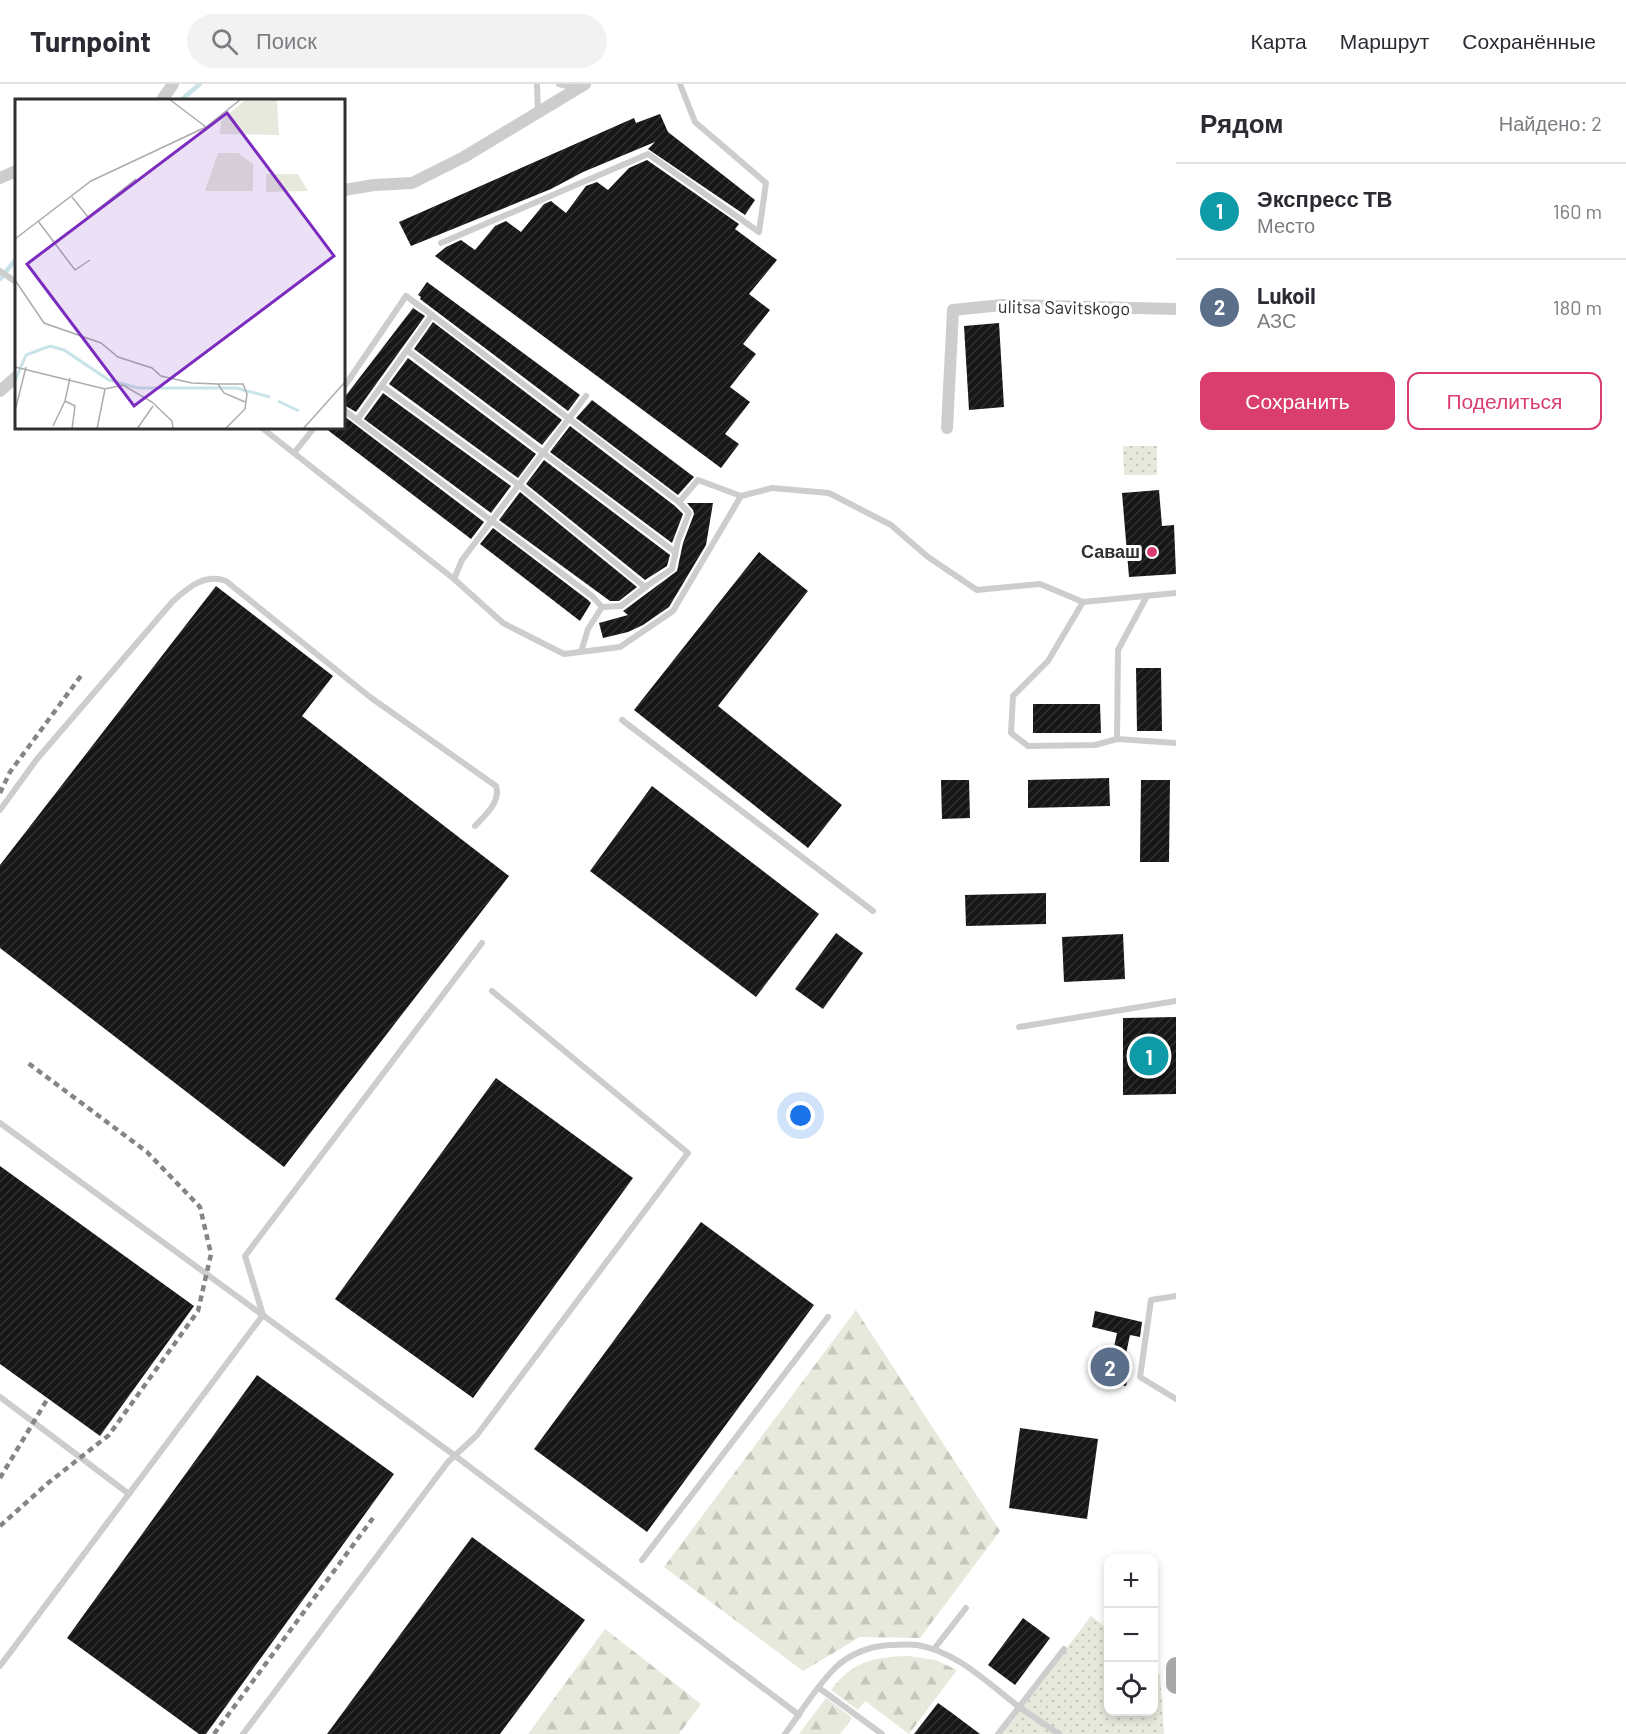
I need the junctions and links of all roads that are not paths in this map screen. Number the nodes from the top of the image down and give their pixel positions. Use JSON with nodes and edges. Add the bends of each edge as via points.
{"nodes":[{"id":1,"x":173,"y":84,"type":"edge"},
{"id":2,"x":537,"y":84,"type":"edge"},
{"id":3,"x":559,"y":84,"type":"edge"},
{"id":4,"x":680,"y":84,"type":"edge"},
{"id":5,"x":582,"y":86,"type":"edge"},
{"id":6,"x":163,"y":99,"type":"edge"},
{"id":7,"x":538,"y":114,"type":"junction"},
{"id":8,"x":15,"y":171,"type":"edge"},
{"id":9,"x":0,"y":178,"type":"edge"},
{"id":10,"x":345,"y":190,"type":"edge"},
{"id":11,"x":441,"y":243,"type":"dead end"},
{"id":12,"x":0,"y":271,"type":"edge"},
{"id":13,"x":15,"y":281,"type":"edge"},
{"id":14,"x":1176,"y":309,"type":"edge"},
{"id":15,"x":432,"y":315,"type":"junction"},
{"id":16,"x":408,"y":351,"type":"junction"},
{"id":17,"x":15,"y":378,"type":"edge"},
{"id":18,"x":345,"y":386,"type":"edge"},
{"id":19,"x":382,"y":386,"type":"junction"},
{"id":20,"x":0,"y":391,"type":"edge"},
{"id":21,"x":586,"y":396,"type":"dead end"},
{"id":22,"x":345,"y":411,"type":"edge"},
{"id":23,"x":569,"y":418,"type":"junction"},
{"id":24,"x":357,"y":420,"type":"junction"},
{"id":25,"x":263,"y":429,"type":"edge"},
{"id":26,"x":313,"y":429,"type":"edge"},
{"id":27,"x":947,"y":429,"type":"dead end"},
{"id":28,"x":294,"y":453,"type":"junction"},
{"id":29,"x":543,"y":453,"type":"junction"},
{"id":30,"x":519,"y":485,"type":"junction"},
{"id":31,"x":741,"y":496,"type":"junction"},
{"id":32,"x":679,"y":502,"type":"junction"},
{"id":33,"x":492,"y":521,"type":"junction"},
{"id":34,"x":675,"y":552,"type":"junction"},
{"id":35,"x":454,"y":579,"type":"junction"},
{"id":36,"x":650,"y":584,"type":"junction"},
{"id":37,"x":1176,"y":594,"type":"edge"},
{"id":38,"x":1148,"y":596,"type":"junction"},
{"id":39,"x":1083,"y":602,"type":"junction"},
{"id":40,"x":602,"y":607,"type":"junction"},
{"id":41,"x":581,"y":652,"type":"junction"},
{"id":42,"x":622,"y":720,"type":"dead end"},
{"id":43,"x":1117,"y":739,"type":"junction"},
{"id":44,"x":1176,"y":743,"type":"edge"},
{"id":45,"x":0,"y":810,"type":"edge"},
{"id":46,"x":475,"y":826,"type":"dead end"},
{"id":47,"x":873,"y":911,"type":"dead end"},
{"id":48,"x":482,"y":943,"type":"dead end"},
{"id":49,"x":492,"y":991,"type":"dead end"},
{"id":50,"x":1176,"y":1001,"type":"edge"},
{"id":51,"x":1019,"y":1027,"type":"dead end"},
{"id":52,"x":0,"y":1123,"type":"edge"},
{"id":53,"x":1176,"y":1296,"type":"edge"},
{"id":54,"x":263,"y":1315,"type":"junction"},
{"id":55,"x":828,"y":1317,"type":"dead end"},
{"id":56,"x":0,"y":1397,"type":"edge"},
{"id":57,"x":1176,"y":1399,"type":"edge"},
{"id":58,"x":454,"y":1455,"type":"junction"},
{"id":59,"x":129,"y":1494,"type":"junction"},
{"id":60,"x":642,"y":1560,"type":"dead end"},
{"id":61,"x":966,"y":1608,"type":"dead end"},
{"id":62,"x":934,"y":1649,"type":"junction"},
{"id":63,"x":1064,"y":1649,"type":"dead end"},
{"id":64,"x":0,"y":1665,"type":"edge"},
{"id":65,"x":1176,"y":1667,"type":"edge"},
{"id":66,"x":1176,"y":1684,"type":"edge"},
{"id":67,"x":819,"y":1688,"type":"junction"},
{"id":68,"x":1019,"y":1707,"type":"junction"},
{"id":69,"x":799,"y":1715,"type":"junction"},
{"id":70,"x":247,"y":1728,"type":"junction"},
{"id":71,"x":243,"y":1734,"type":"edge"},
{"id":72,"x":255,"y":1734,"type":"edge"},
{"id":73,"x":785,"y":1734,"type":"edge"},
{"id":74,"x":882,"y":1734,"type":"edge"},
{"id":75,"x":998,"y":1734,"type":"edge"},
{"id":76,"x":1059,"y":1734,"type":"edge"}],
"edges":[{"from":1,"to":6,"type":"street"},
{"from":2,"to":7,"type":"lane"},
{"from":3,"to":5,"type":"lane"},
{"from":4,"to":11,"type":"lane","via":[[694,122],[766,183],[759,232],[648,154]]},
{"from":5,"to":7,"type":"street"},
{"from":7,"to":10,"type":"street","via":[[412,183]]},
{"from":8,"to":9,"type":"street"},
{"from":12,"to":13,"type":"lane"},
{"from":14,"to":27,"type":"street","name":"ulitsa Savitskogo","via":[[1002,305],[953,310]]},
{"from":15,"to":16,"type":"lane"},
{"from":15,"to":18,"type":"lane","via":[[406,296]]},
{"from":15,"to":23,"type":"lane"},
{"from":16,"to":19,"type":"lane"},
{"from":16,"to":29,"type":"lane"},
{"from":17,"to":20,"type":"street"},
{"from":19,"to":24,"type":"lane"},
{"from":19,"to":30,"type":"lane"},
{"from":21,"to":23,"type":"lane"},
{"from":22,"to":24,"type":"lane"},
{"from":23,"to":29,"type":"lane"},
{"from":23,"to":32,"type":"lane"},
{"from":24,"to":33,"type":"lane"},
{"from":25,"to":28,"type":"lane"},
{"from":26,"to":28,"type":"lane"},
{"from":28,"to":35,"type":"lane"},
{"from":29,"to":30,"type":"lane"},
{"from":29,"to":34,"type":"lane"},
{"from":30,"to":33,"type":"lane"},
{"from":30,"to":36,"type":"lane","via":[[645,588]]},
{"from":31,"to":32,"type":"lane","via":[[698,480]]},
{"from":31,"to":39,"type":"lane","via":[[772,488],[829,493],[891,525],[928,557],[977,590],[1040,584]]},
{"from":31,"to":41,"type":"lane","via":[[673,610],[620,647]]},
{"from":32,"to":34,"type":"lane","via":[[688,513]]},
{"from":33,"to":35,"type":"lane","via":[[462,560]]},
{"from":33,"to":40,"type":"lane"},
{"from":34,"to":36,"type":"lane","via":[[672,569]]},
{"from":35,"to":41,"type":"lane","via":[[503,623],[564,654]]},
{"from":36,"to":40,"type":"lane","via":[[621,606]]},
{"from":37,"to":38,"type":"lane"},
{"from":38,"to":39,"type":"lane"},
{"from":38,"to":43,"type":"lane","via":[[1118,650]]},
{"from":39,"to":43,"type":"lane","via":[[1048,661],[1013,696],[1011,733],[1028,746],[1095,745]]},
{"from":40,"to":41,"type":"lane","via":[[588,629]]},
{"from":42,"to":47,"type":"lane"},
{"from":43,"to":44,"type":"lane"},
{"from":45,"to":46,"type":"lane","via":[[37,759],[173,601],[190,587],[218,578],[370,697],[496,786],[496,801]]},
{"from":48,"to":54,"type":"lane","via":[[245,1256]]},
{"from":49,"to":58,"type":"lane","via":[[688,1153],[477,1435]]},
{"from":50,"to":51,"type":"lane"},
{"from":52,"to":54,"type":"lane"},
{"from":53,"to":57,"type":"lane","via":[[1151,1300],[1140,1377]]},
{"from":54,"to":58,"type":"lane"},
{"from":54,"to":59,"type":"lane"},
{"from":55,"to":60,"type":"lane"},
{"from":56,"to":59,"type":"lane"},
{"from":58,"to":69,"type":"lane"},
{"from":58,"to":70,"type":"lane"},
{"from":59,"to":64,"type":"lane"},
{"from":61,"to":62,"type":"lane"},
{"from":62,"to":67,"type":"lane","via":[[881,1645],[864,1650],[835,1668]]},
{"from":62,"to":68,"type":"lane","via":[[966,1667]]},
{"from":63,"to":68,"type":"lane"},
{"from":65,"to":66,"type":"main road"},
{"from":67,"to":69,"type":"lane"},
{"from":67,"to":74,"type":"lane"},
{"from":68,"to":75,"type":"lane"},
{"from":68,"to":76,"type":"lane"},
{"from":69,"to":73,"type":"lane"},
{"from":70,"to":71,"type":"lane"},
{"from":70,"to":72,"type":"lane"}]}
